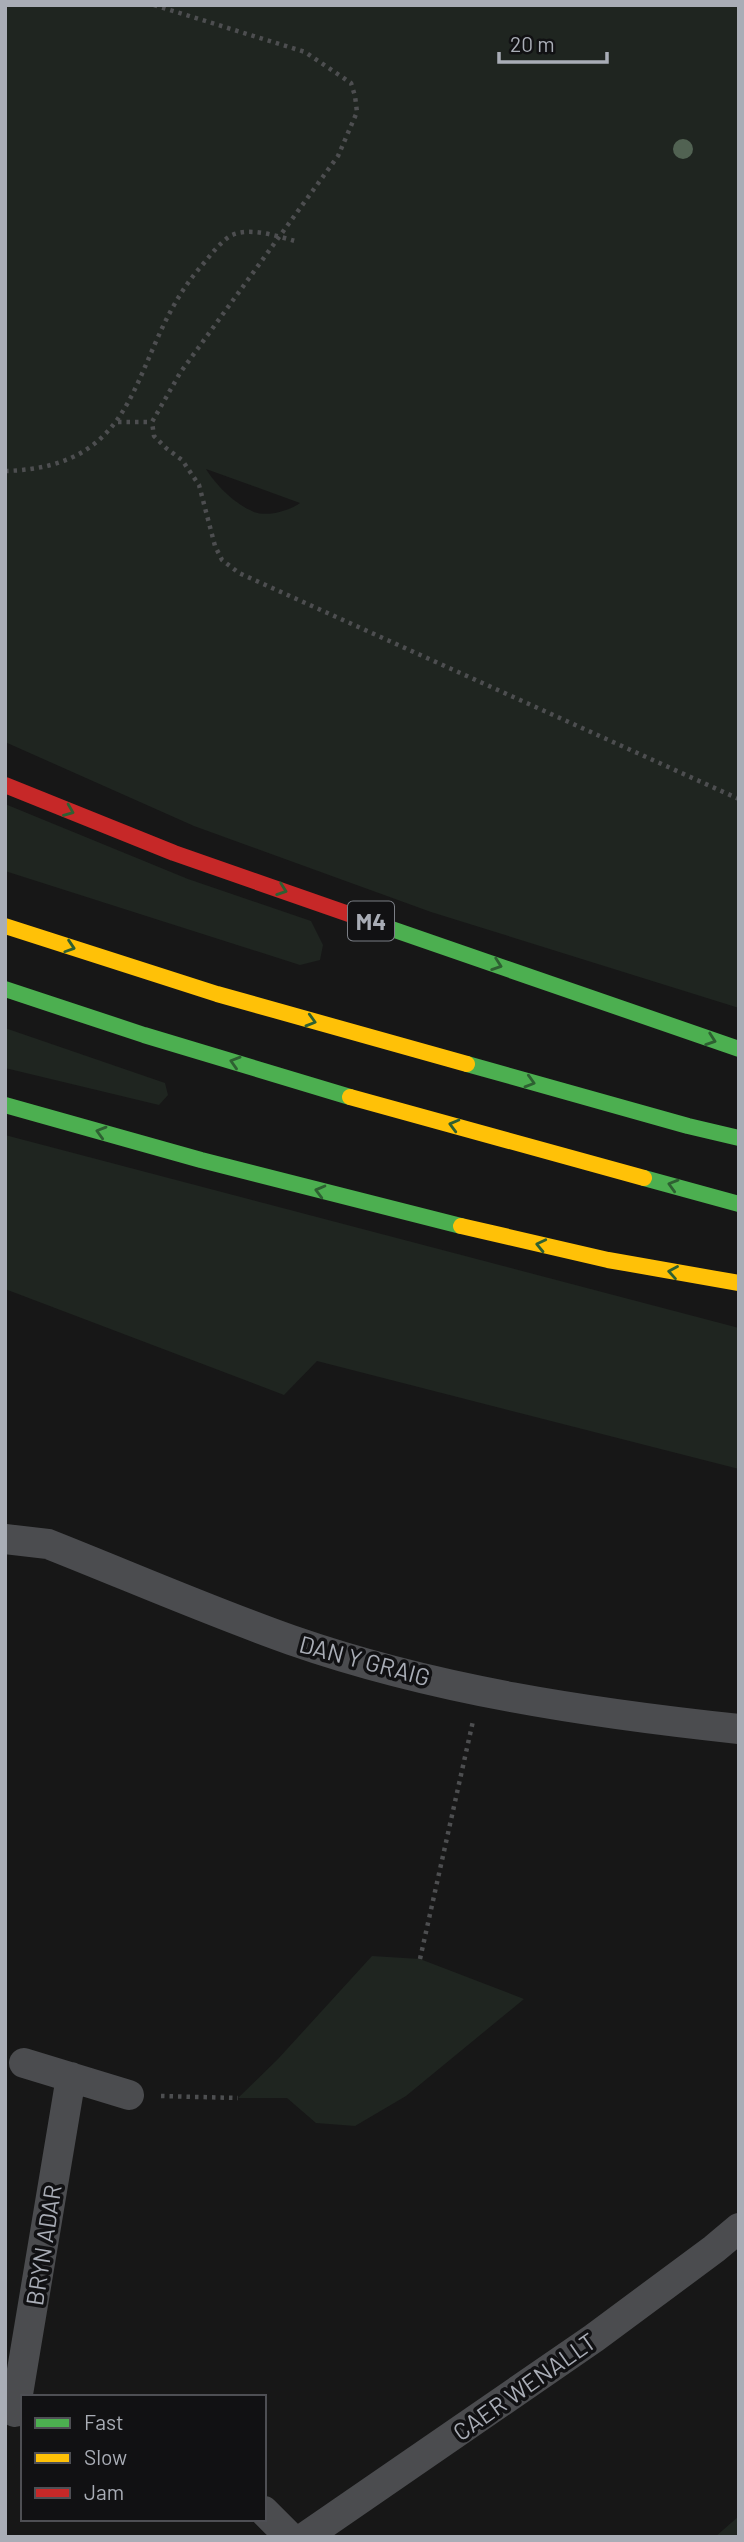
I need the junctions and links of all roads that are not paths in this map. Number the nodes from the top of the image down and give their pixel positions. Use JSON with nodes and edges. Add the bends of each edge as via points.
{"nodes":[{"id":1,"x":5,"y":785,"type":"edge"},
{"id":2,"x":5,"y":926,"type":"edge"},
{"id":3,"x":5,"y":989,"type":"edge"},
{"id":4,"x":739,"y":1049,"type":"edge"},
{"id":5,"x":5,"y":1105,"type":"edge"},
{"id":6,"x":739,"y":1138,"type":"edge"},
{"id":7,"x":739,"y":1204,"type":"edge"},
{"id":8,"x":739,"y":1283,"type":"edge"},
{"id":9,"x":5,"y":1539,"type":"edge"},
{"id":10,"x":739,"y":1729,"type":"edge"},
{"id":11,"x":24,"y":2063,"type":"dead end"},
{"id":12,"x":71,"y":2077,"type":"junction"},
{"id":13,"x":129,"y":2095,"type":"road end"},
{"id":14,"x":739,"y":2228,"type":"edge"},
{"id":15,"x":14,"y":2413,"type":"edge"},
{"id":16,"x":266,"y":2513,"type":"edge"},
{"id":17,"x":290,"y":2537,"type":"edge"},
{"id":18,"x":305,"y":2537,"type":"edge"}],
"edges":[{"from":1,"to":4,"type":"highway","number":"M4","one_way":true,"via":[[174,853]]},
{"from":2,"to":6,"type":"highway","one_way":true,"via":[[217,994]]},
{"from":7,"to":3,"type":"highway","one_way":true,"via":[[343,1095]]},
{"from":8,"to":5,"type":"highway","one_way":true,"via":[[608,1260],[401,1212]]},
{"from":9,"to":10,"type":"street","name":"DAN Y GRAIG","via":[[48,1544],[292,1640],[401,1672],[481,1690]]},
{"from":11,"to":12,"type":"street"},
{"from":12,"to":13,"type":"street"},
{"from":12,"to":15,"type":"street","name":"BRYN ADAR"},
{"from":14,"to":18,"type":"street","name":"CAER WENALLT","via":[[594,2337]]},
{"from":16,"to":17,"type":"street"}]}
